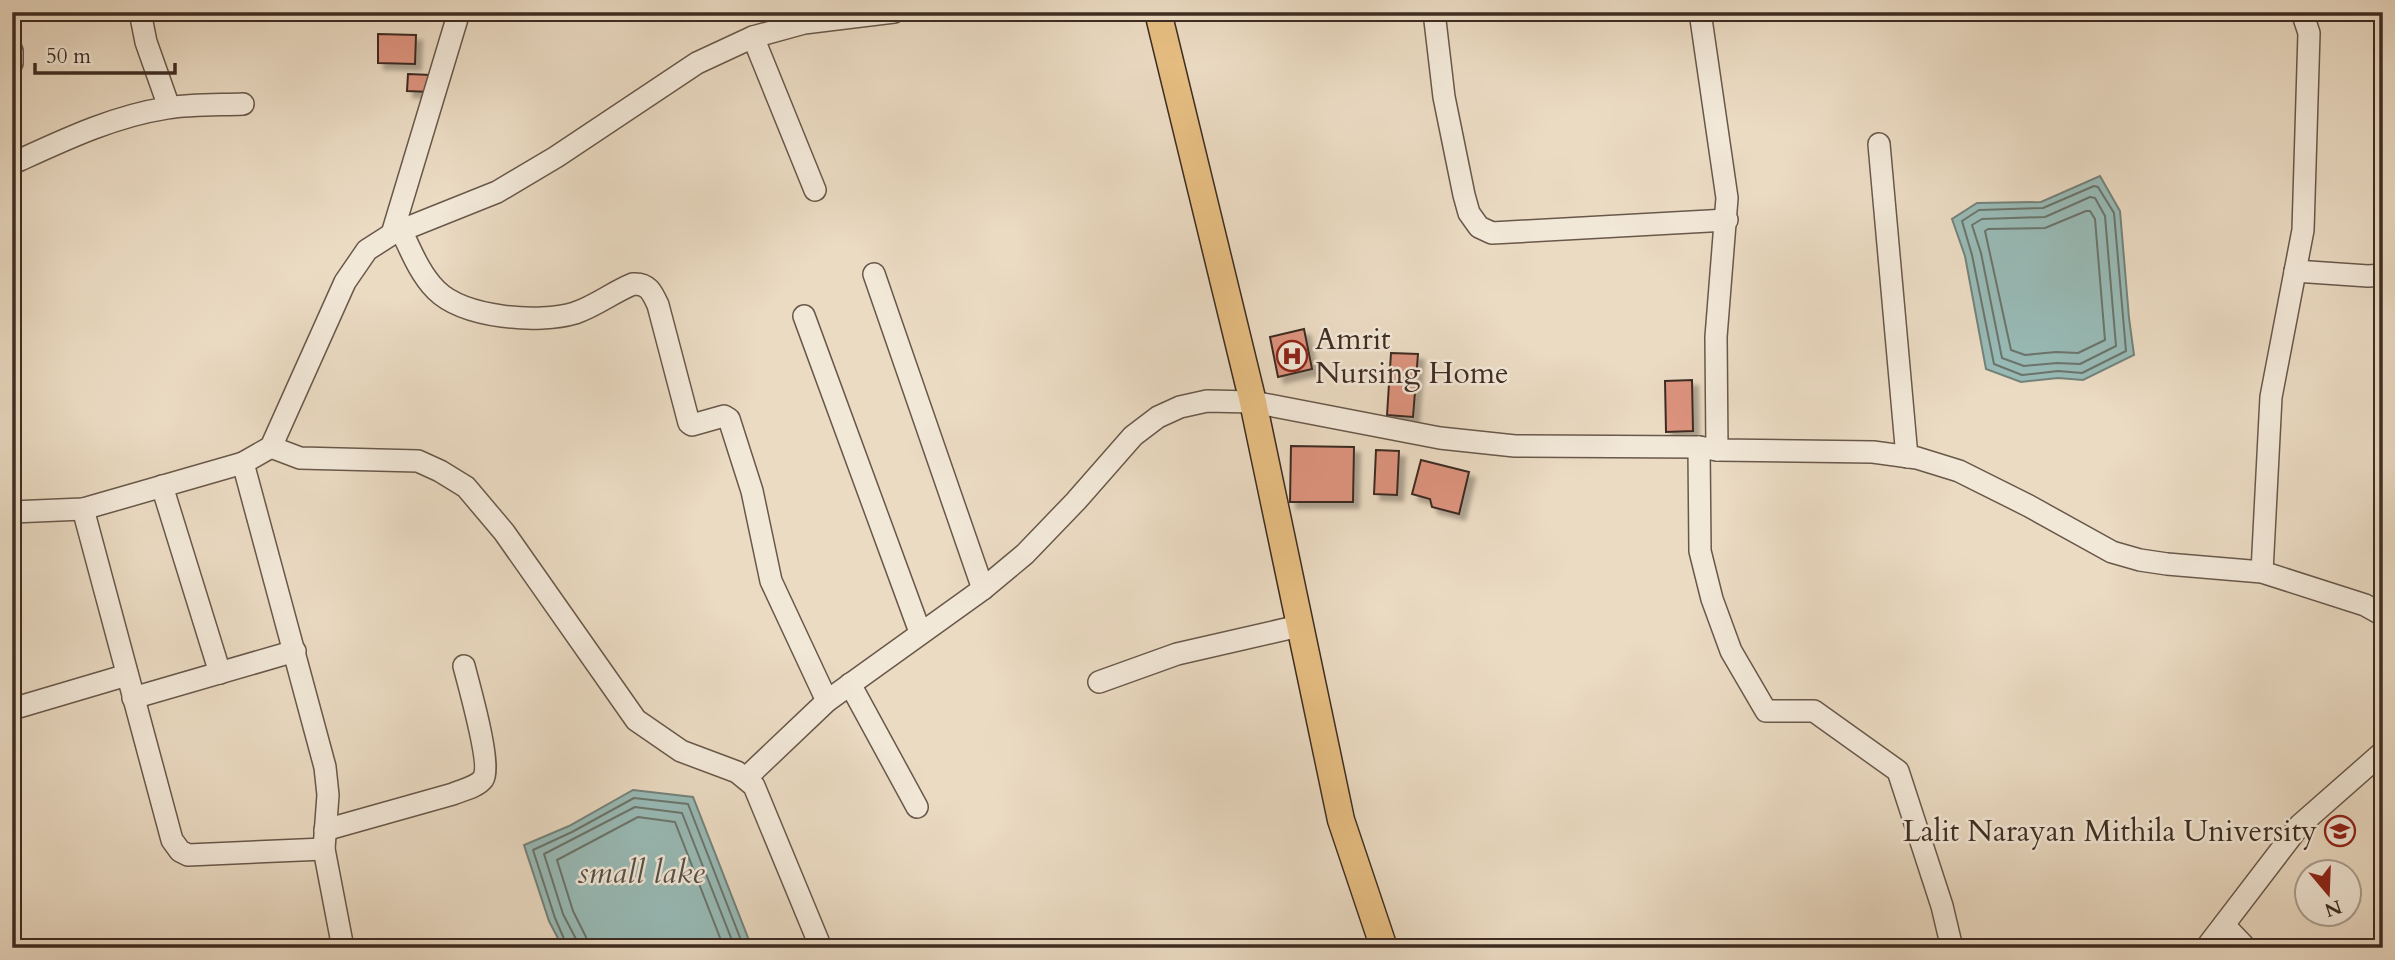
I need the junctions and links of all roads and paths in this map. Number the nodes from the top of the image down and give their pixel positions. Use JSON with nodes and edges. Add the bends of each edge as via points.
{"nodes":[{"id":1,"x":140,"y":12,"type":"edge"},
{"id":2,"x":459,"y":12,"type":"edge"},
{"id":3,"x":894,"y":12,"type":"edge"},
{"id":4,"x":1158,"y":12,"type":"edge"},
{"id":5,"x":1434,"y":12,"type":"edge"},
{"id":6,"x":1700,"y":12,"type":"edge"},
{"id":7,"x":2302,"y":12,"type":"edge"},
{"id":8,"x":802,"y":18,"type":"edge"},
{"id":9,"x":753,"y":37,"type":"junction"},
{"id":10,"x":12,"y":51,"type":"edge"},
{"id":11,"x":12,"y":63,"type":"edge"},
{"id":12,"x":243,"y":104,"type":"dead end"},
{"id":13,"x":169,"y":107,"type":"junction"},
{"id":14,"x":1879,"y":144,"type":"dead end"},
{"id":15,"x":12,"y":161,"type":"edge"},
{"id":16,"x":815,"y":190,"type":"dead end"},
{"id":17,"x":1727,"y":220,"type":"junction"},
{"id":18,"x":397,"y":232,"type":"junction"},
{"id":19,"x":2295,"y":271,"type":"junction"},
{"id":20,"x":874,"y":274,"type":"dead end"},
{"id":21,"x":2383,"y":275,"type":"edge"},
{"id":22,"x":804,"y":316,"type":"dead end"},
{"id":23,"x":1253,"y":402,"type":"junction"},
{"id":24,"x":271,"y":447,"type":"junction"},
{"id":25,"x":1708,"y":448,"type":"junction"},
{"id":26,"x":1907,"y":457,"type":"junction"},
{"id":27,"x":243,"y":463,"type":"junction"},
{"id":28,"x":162,"y":486,"type":"junction"},
{"id":29,"x":83,"y":509,"type":"junction"},
{"id":30,"x":12,"y":512,"type":"edge"},
{"id":31,"x":2262,"y":572,"type":"junction"},
{"id":32,"x":983,"y":589,"type":"junction"},
{"id":33,"x":2383,"y":615,"type":"edge"},
{"id":34,"x":1299,"y":626,"type":"junction"},
{"id":35,"x":920,"y":632,"type":"junction"},
{"id":36,"x":295,"y":651,"type":"junction"},
{"id":37,"x":464,"y":666,"type":"dead end"},
{"id":38,"x":220,"y":673,"type":"junction"},
{"id":39,"x":127,"y":675,"type":"junction"},
{"id":40,"x":1099,"y":682,"type":"dead end"},
{"id":41,"x":850,"y":684,"type":"junction"},
{"id":42,"x":133,"y":698,"type":"junction"},
{"id":43,"x":827,"y":701,"type":"junction"},
{"id":44,"x":12,"y":709,"type":"edge"},
{"id":45,"x":2383,"y":752,"type":"edge"},
{"id":46,"x":746,"y":778,"type":"junction"},
{"id":47,"x":917,"y":807,"type":"dead end"},
{"id":48,"x":325,"y":839,"type":"junction"},
{"id":49,"x":2224,"y":925,"type":"junction"},
{"id":50,"x":343,"y":948,"type":"edge"},
{"id":51,"x":821,"y":948,"type":"edge"},
{"id":52,"x":1384,"y":948,"type":"edge"},
{"id":53,"x":1952,"y":948,"type":"edge"},
{"id":54,"x":2206,"y":948,"type":"edge"},
{"id":55,"x":2246,"y":948,"type":"edge"}],
"edges":[{"from":1,"to":13,"type":"street"},
{"from":2,"to":18,"type":"street"},
{"from":3,"to":8,"type":"street"},
{"from":4,"to":23,"type":"main road"},
{"from":5,"to":17,"type":"street","via":[[1444,97],[1464,195],[1479,227],[1492,233]]},
{"from":6,"to":17,"type":"street","via":[[1725,177]]},
{"from":7,"to":19,"type":"street","via":[[2309,33],[2303,230]]},
{"from":8,"to":9,"type":"street"},
{"from":9,"to":16,"type":"street"},
{"from":9,"to":18,"type":"street","via":[[696,63],[497,192]]},
{"from":10,"to":11,"type":"street"},
{"from":12,"to":13,"type":"street"},
{"from":13,"to":15,"type":"street","via":[[89,128]]},
{"from":14,"to":26,"type":"street"},
{"from":17,"to":25,"type":"street"},
{"from":18,"to":24,"type":"street","via":[[367,250],[345,282]]},
{"from":18,"to":43,"type":"street","via":[[438,293],[477,312],[515,318],[567,315],[633,284],[650,290],[658,304],[689,423],[729,419],[752,491],[771,581]]},
{"from":19,"to":21,"type":"street"},
{"from":19,"to":31,"type":"street","via":[[2270,397]]},
{"from":20,"to":32,"type":"street"},
{"from":22,"to":35,"type":"street"},
{"from":23,"to":25,"type":"street","via":[[1440,438],[1503,444]]},
{"from":23,"to":32,"type":"street","via":[[1206,401],[1158,417],[1133,436],[1025,554]]},
{"from":23,"to":34,"type":"main road"},
{"from":24,"to":27,"type":"street"},
{"from":24,"to":46,"type":"street","via":[[300,458],[418,461],[466,487],[505,532],[636,720],[681,751]]},
{"from":25,"to":26,"type":"street"},
{"from":25,"to":53,"type":"street","via":[[1700,551],[1731,651],[1766,711],[1814,711],[1898,771]]},
{"from":26,"to":31,"type":"street","via":[[1959,471],[2112,552],[2167,564]]},
{"from":27,"to":28,"type":"street"},
{"from":27,"to":36,"type":"street"},
{"from":28,"to":29,"type":"street"},
{"from":28,"to":38,"type":"street"},
{"from":29,"to":30,"type":"street"},
{"from":29,"to":39,"type":"street"},
{"from":31,"to":33,"type":"street","via":[[2365,604]]},
{"from":32,"to":35,"type":"street"},
{"from":34,"to":40,"type":"street","via":[[1177,654]]},
{"from":34,"to":52,"type":"main road","via":[[1341,820]]},
{"from":35,"to":41,"type":"street"},
{"from":36,"to":38,"type":"street"},
{"from":36,"to":48,"type":"street","via":[[325,767]]},
{"from":37,"to":48,"type":"street","via":[[483,748],[483,779]]},
{"from":38,"to":42,"type":"street"},
{"from":39,"to":42,"type":"street"},
{"from":39,"to":44,"type":"street"},
{"from":41,"to":43,"type":"street"},
{"from":41,"to":47,"type":"street"},
{"from":42,"to":48,"type":"street","via":[[172,840],[180,851],[188,855]]},
{"from":43,"to":46,"type":"street"},
{"from":45,"to":49,"type":"street","via":[[2300,825]]},
{"from":46,"to":51,"type":"street","via":[[762,802]]},
{"from":48,"to":50,"type":"street"},
{"from":49,"to":54,"type":"street"},
{"from":49,"to":55,"type":"street"}]}
